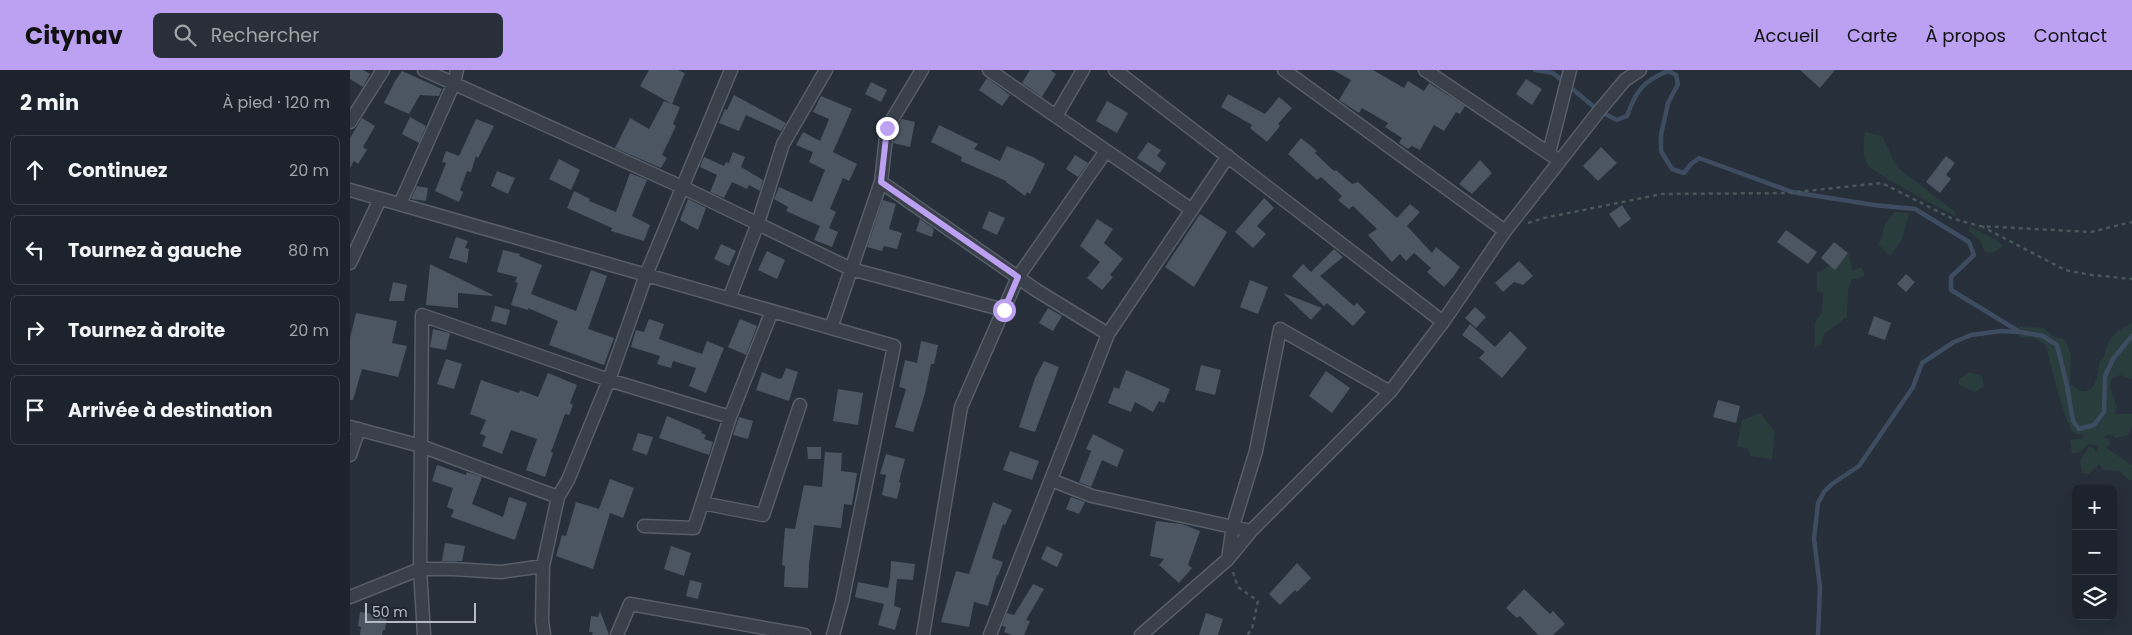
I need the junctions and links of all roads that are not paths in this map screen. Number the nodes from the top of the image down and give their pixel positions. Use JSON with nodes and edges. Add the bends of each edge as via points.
{"nodes":[{"id":1,"x":383,"y":70,"type":"edge"},
{"id":2,"x":424,"y":70,"type":"edge"},
{"id":3,"x":457,"y":70,"type":"edge"},
{"id":4,"x":731,"y":70,"type":"edge"},
{"id":5,"x":826,"y":70,"type":"edge"},
{"id":6,"x":922,"y":70,"type":"edge"},
{"id":7,"x":990,"y":70,"type":"edge"},
{"id":8,"x":1083,"y":70,"type":"edge"},
{"id":9,"x":1115,"y":70,"type":"edge"},
{"id":10,"x":1284,"y":70,"type":"edge"},
{"id":11,"x":1425,"y":70,"type":"edge"},
{"id":12,"x":1570,"y":70,"type":"edge"},
{"id":13,"x":1640,"y":70,"type":"edge"},
{"id":14,"x":454,"y":83,"type":"junction"},
{"id":15,"x":1056,"y":116,"type":"junction"},
{"id":16,"x":350,"y":122,"type":"edge"},
{"id":17,"x":1106,"y":151,"type":"junction"},
{"id":18,"x":1549,"y":153,"type":"junction"},
{"id":19,"x":1228,"y":156,"type":"junction"},
{"id":20,"x":1560,"y":160,"type":"junction"},
{"id":21,"x":881,"y":182,"type":"junction"},
{"id":22,"x":682,"y":187,"type":"junction"},
{"id":23,"x":350,"y":190,"type":"edge"},
{"id":24,"x":380,"y":199,"type":"junction"},
{"id":25,"x":400,"y":204,"type":"junction"},
{"id":26,"x":1192,"y":210,"type":"junction"},
{"id":27,"x":758,"y":223,"type":"junction"},
{"id":28,"x":1505,"y":231,"type":"junction"},
{"id":29,"x":350,"y":262,"type":"edge"},
{"id":30,"x":851,"y":269,"type":"junction"},
{"id":31,"x":646,"y":275,"type":"junction"},
{"id":32,"x":1018,"y":277,"type":"junction"},
{"id":33,"x":730,"y":298,"type":"junction"},
{"id":34,"x":1004,"y":310,"type":"junction"},
{"id":35,"x":772,"y":311,"type":"junction"},
{"id":36,"x":1443,"y":322,"type":"junction"},
{"id":37,"x":832,"y":328,"type":"junction"},
{"id":38,"x":1108,"y":334,"type":"junction"},
{"id":39,"x":609,"y":380,"type":"junction"},
{"id":40,"x":1390,"y":392,"type":"junction"},
{"id":41,"x":800,"y":405,"type":"dead end"},
{"id":42,"x":730,"y":417,"type":"junction"},
{"id":43,"x":354,"y":428,"type":"edge"},
{"id":44,"x":421,"y":446,"type":"junction"},
{"id":45,"x":350,"y":455,"type":"edge"},
{"id":46,"x":1051,"y":480,"type":"junction"},
{"id":47,"x":558,"y":497,"type":"junction"},
{"id":48,"x":702,"y":503,"type":"junction"},
{"id":49,"x":644,"y":526,"type":"dead end"},
{"id":50,"x":1233,"y":526,"type":"junction"},
{"id":51,"x":1252,"y":531,"type":"junction"},
{"id":52,"x":1228,"y":559,"type":"junction"},
{"id":53,"x":543,"y":566,"type":"junction"},
{"id":54,"x":420,"y":569,"type":"junction"},
{"id":55,"x":350,"y":596,"type":"edge"},
{"id":56,"x":424,"y":635,"type":"edge"},
{"id":57,"x":544,"y":635,"type":"edge"},
{"id":58,"x":617,"y":635,"type":"edge"},
{"id":59,"x":804,"y":635,"type":"edge"},
{"id":60,"x":833,"y":635,"type":"edge"},
{"id":61,"x":923,"y":635,"type":"edge"},
{"id":62,"x":990,"y":635,"type":"edge"},
{"id":63,"x":1141,"y":635,"type":"edge"}],
"edges":[{"from":1,"to":16,"type":"street"},
{"from":2,"to":14,"type":"street"},
{"from":3,"to":14,"type":"street"},
{"from":4,"to":22,"type":"street"},
{"from":5,"to":27,"type":"street","via":[[784,144]]},
{"from":6,"to":21,"type":"street","via":[[887,128]]},
{"from":7,"to":15,"type":"street"},
{"from":8,"to":15,"type":"street"},
{"from":9,"to":19,"type":"street"},
{"from":10,"to":28,"type":"street"},
{"from":11,"to":18,"type":"street"},
{"from":12,"to":18,"type":"street"},
{"from":13,"to":20,"type":"street","via":[[1625,80]]},
{"from":14,"to":22,"type":"street"},
{"from":14,"to":25,"type":"street"},
{"from":15,"to":17,"type":"street"},
{"from":17,"to":26,"type":"street"},
{"from":17,"to":32,"type":"street"},
{"from":18,"to":20,"type":"street"},
{"from":19,"to":26,"type":"street"},
{"from":19,"to":36,"type":"street"},
{"from":20,"to":28,"type":"street"},
{"from":21,"to":30,"type":"street"},
{"from":21,"to":32,"type":"street"},
{"from":22,"to":27,"type":"street"},
{"from":22,"to":31,"type":"street"},
{"from":23,"to":24,"type":"street"},
{"from":24,"to":25,"type":"street"},
{"from":24,"to":29,"type":"street"},
{"from":25,"to":31,"type":"street"},
{"from":26,"to":38,"type":"street"},
{"from":27,"to":30,"type":"street"},
{"from":27,"to":33,"type":"street"},
{"from":28,"to":36,"type":"street"},
{"from":30,"to":34,"type":"street"},
{"from":30,"to":37,"type":"street"},
{"from":31,"to":33,"type":"street"},
{"from":31,"to":39,"type":"street"},
{"from":32,"to":34,"type":"street"},
{"from":32,"to":38,"type":"street"},
{"from":33,"to":35,"type":"street"},
{"from":34,"to":61,"type":"street","via":[[961,407]]},
{"from":35,"to":37,"type":"street"},
{"from":35,"to":42,"type":"street"},
{"from":36,"to":40,"type":"street"},
{"from":37,"to":60,"type":"street","via":[[894,346]]},
{"from":38,"to":46,"type":"street"},
{"from":39,"to":42,"type":"street"},
{"from":39,"to":44,"type":"street","via":[[422,315]]},
{"from":39,"to":47,"type":"street"},
{"from":40,"to":50,"type":"street","via":[[1280,329],[1256,451]]},
{"from":40,"to":51,"type":"street"},
{"from":41,"to":48,"type":"street","via":[[763,515]]},
{"from":42,"to":48,"type":"street"},
{"from":43,"to":44,"type":"street"},
{"from":43,"to":45,"type":"street"},
{"from":44,"to":47,"type":"street"},
{"from":44,"to":54,"type":"street"},
{"from":46,"to":50,"type":"street","via":[[1092,496]]},
{"from":46,"to":62,"type":"street"},
{"from":47,"to":53,"type":"street"},
{"from":48,"to":49,"type":"street","via":[[694,528]]},
{"from":50,"to":51,"type":"street"},
{"from":50,"to":52,"type":"street"},
{"from":51,"to":52,"type":"street"},
{"from":52,"to":63,"type":"street"},
{"from":53,"to":54,"type":"street","via":[[501,572]]},
{"from":53,"to":57,"type":"street"},
{"from":54,"to":55,"type":"street"},
{"from":54,"to":56,"type":"street"},
{"from":58,"to":59,"type":"street","via":[[630,604]]}]}
